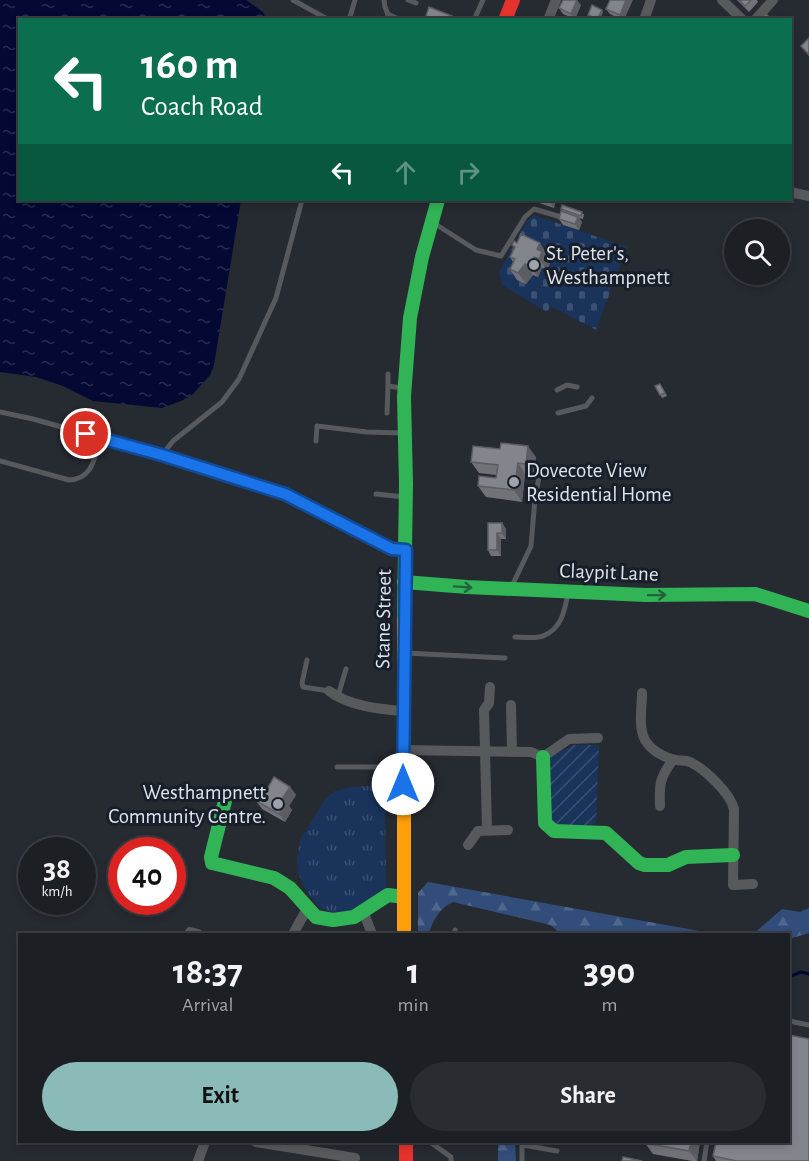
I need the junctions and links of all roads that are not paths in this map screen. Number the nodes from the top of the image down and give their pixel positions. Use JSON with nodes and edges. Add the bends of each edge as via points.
{"nodes":[{"id":1,"x":293,"y":0,"type":"edge"},
{"id":2,"x":350,"y":0,"type":"edge"},
{"id":3,"x":355,"y":0,"type":"edge"},
{"id":4,"x":384,"y":0,"type":"edge"},
{"id":5,"x":408,"y":0,"type":"edge"},
{"id":6,"x":483,"y":0,"type":"edge"},
{"id":7,"x":513,"y":0,"type":"edge"},
{"id":8,"x":556,"y":0,"type":"edge"},
{"id":9,"x":651,"y":0,"type":"edge"},
{"id":10,"x":722,"y":0,"type":"edge"},
{"id":11,"x":773,"y":0,"type":"edge"},
{"id":12,"x":416,"y":3,"type":"dead end"},
{"id":13,"x":352,"y":7,"type":"junction"},
{"id":14,"x":386,"y":13,"type":"junction"},
{"id":15,"x":325,"y":18,"type":"edge"},
{"id":16,"x":349,"y":18,"type":"edge"},
{"id":17,"x":389,"y":18,"type":"edge"},
{"id":18,"x":396,"y":18,"type":"edge"},
{"id":19,"x":475,"y":18,"type":"edge"},
{"id":20,"x":506,"y":18,"type":"edge"},
{"id":21,"x":550,"y":18,"type":"edge"},
{"id":22,"x":645,"y":18,"type":"edge"},
{"id":23,"x":741,"y":18,"type":"edge"},
{"id":24,"x":757,"y":18,"type":"edge"},
{"id":25,"x":792,"y":192,"type":"edge"},
{"id":26,"x":809,"y":195,"type":"edge"},
{"id":27,"x":302,"y":201,"type":"edge"},
{"id":28,"x":438,"y":201,"type":"edge"},
{"id":29,"x":561,"y":217,"type":"edge"},
{"id":30,"x":431,"y":222,"type":"junction"},
{"id":31,"x":388,"y":374,"type":"dead end"},
{"id":32,"x":388,"y":386,"type":"junction"},
{"id":33,"x":577,"y":387,"type":"dead end"},
{"id":34,"x":404,"y":388,"type":"junction"},
{"id":35,"x":557,"y":390,"type":"dead end"},
{"id":36,"x":592,"y":398,"type":"dead end"},
{"id":37,"x":0,"y":412,"type":"edge"},
{"id":38,"x":387,"y":413,"type":"dead end"},
{"id":39,"x":558,"y":413,"type":"dead end"},
{"id":40,"x":405,"y":434,"type":"junction"},
{"id":41,"x":101,"y":438,"type":"junction"},
{"id":42,"x":316,"y":441,"type":"dead end"},
{"id":43,"x":162,"y":455,"type":"junction"},
{"id":44,"x":0,"y":461,"type":"edge"},
{"id":45,"x":541,"y":467,"type":"dead end"},
{"id":46,"x":376,"y":494,"type":"dead end"},
{"id":47,"x":406,"y":498,"type":"junction"},
{"id":48,"x":406,"y":550,"type":"junction"},
{"id":49,"x":404,"y":582,"type":"junction"},
{"id":50,"x":511,"y":588,"type":"junction"},
{"id":51,"x":568,"y":591,"type":"junction"},
{"id":52,"x":809,"y":611,"type":"edge"},
{"id":53,"x":515,"y":637,"type":"dead end"},
{"id":54,"x":403,"y":653,"type":"junction"},
{"id":55,"x":506,"y":658,"type":"dead end"},
{"id":56,"x":307,"y":660,"type":"dead end"},
{"id":57,"x":346,"y":669,"type":"dead end"},
{"id":58,"x":490,"y":687,"type":"dead end"},
{"id":59,"x":642,"y":693,"type":"dead end"},
{"id":60,"x":333,"y":694,"type":"junction"},
{"id":61,"x":512,"y":705,"type":"dead end"},
{"id":62,"x":403,"y":711,"type":"junction"},
{"id":63,"x":598,"y":738,"type":"dead end"},
{"id":64,"x":403,"y":750,"type":"junction"},
{"id":65,"x":484,"y":751,"type":"junction"},
{"id":66,"x":512,"y":751,"type":"junction"},
{"id":67,"x":543,"y":757,"type":"junction"},
{"id":68,"x":673,"y":760,"type":"junction"},
{"id":69,"x":337,"y":767,"type":"dead end"},
{"id":70,"x":403,"y":767,"type":"junction"},
{"id":71,"x":225,"y":801,"type":"dead end"},
{"id":72,"x":660,"y":806,"type":"dead end"},
{"id":73,"x":487,"y":829,"type":"junction"},
{"id":74,"x":508,"y":830,"type":"dead end"},
{"id":75,"x":468,"y":845,"type":"dead end"},
{"id":76,"x":733,"y":855,"type":"junction"},
{"id":77,"x":753,"y":884,"type":"dead end"},
{"id":78,"x":404,"y":897,"type":"junction"},
{"id":79,"x":308,"y":907,"type":"junction"},
{"id":80,"x":363,"y":911,"type":"junction"},
{"id":81,"x":294,"y":933,"type":"edge"},
{"id":82,"x":372,"y":933,"type":"edge"},
{"id":83,"x":404,"y":933,"type":"edge"},
{"id":84,"x":790,"y":1021,"type":"edge"},
{"id":85,"x":809,"y":1025,"type":"edge"},
{"id":86,"x":205,"y":1143,"type":"edge"},
{"id":87,"x":269,"y":1143,"type":"edge"},
{"id":88,"x":406,"y":1143,"type":"edge"},
{"id":89,"x":431,"y":1143,"type":"edge"},
{"id":90,"x":522,"y":1143,"type":"edge"},
{"id":91,"x":707,"y":1143,"type":"edge"},
{"id":92,"x":294,"y":1145,"type":"edge"},
{"id":93,"x":714,"y":1146,"type":"edge"},
{"id":94,"x":557,"y":1150,"type":"dead end"},
{"id":95,"x":356,"y":1158,"type":"dead end"},
{"id":96,"x":198,"y":1161,"type":"edge"},
{"id":97,"x":406,"y":1161,"type":"edge"},
{"id":98,"x":451,"y":1161,"type":"edge"},
{"id":99,"x":522,"y":1161,"type":"edge"},
{"id":100,"x":704,"y":1161,"type":"edge"}],
"edges":[{"from":1,"to":15,"type":"lane"},
{"from":2,"to":13,"type":"lane"},
{"from":3,"to":13,"type":"lane"},
{"from":4,"to":14,"type":"lane"},
{"from":5,"to":12,"type":"lane"},
{"from":6,"to":19,"type":"lane"},
{"from":7,"to":20,"type":"street"},
{"from":8,"to":21,"type":"street"},
{"from":9,"to":22,"type":"street"},
{"from":10,"to":23,"type":"street"},
{"from":11,"to":24,"type":"street"},
{"from":13,"to":16,"type":"lane"},
{"from":14,"to":17,"type":"lane"},
{"from":14,"to":18,"type":"lane"},
{"from":25,"to":26,"type":"street"},
{"from":27,"to":43,"type":"lane","via":[[276,298],[239,379],[222,402],[173,441]]},
{"from":28,"to":30,"type":"street","name":"Stane Street"},
{"from":29,"to":30,"type":"lane","via":[[534,209],[501,256],[476,250]]},
{"from":30,"to":34,"type":"street","name":"Stane Street","via":[[410,318]]},
{"from":31,"to":32,"type":"lane"},
{"from":32,"to":34,"type":"lane"},
{"from":32,"to":38,"type":"lane"},
{"from":33,"to":35,"type":"lane","via":[[567,385]]},
{"from":34,"to":40,"type":"street","name":"Stane Street"},
{"from":36,"to":39,"type":"lane","via":[[586,406]]},
{"from":37,"to":41,"type":"lane"},
{"from":40,"to":42,"type":"lane","via":[[317,426]]},
{"from":40,"to":47,"type":"street","name":"Stane Street"},
{"from":41,"to":43,"type":"lane"},
{"from":41,"to":44,"type":"lane","via":[[90,469],[78,479]]},
{"from":43,"to":48,"type":"lane","via":[[285,494],[392,549]]},
{"from":45,"to":50,"type":"lane","via":[[531,546]]},
{"from":46,"to":47,"type":"lane"},
{"from":47,"to":48,"type":"street","name":"Stane Street"},
{"from":48,"to":49,"type":"street","name":"Stane Street"},
{"from":49,"to":50,"type":"street","name":"Claypit Lane","one_way":true},
{"from":49,"to":54,"type":"street","name":"Stane Street"},
{"from":50,"to":51,"type":"street","name":"Claypit Lane"},
{"from":51,"to":52,"type":"street","name":"Claypit Lane","one_way":true,"via":[[755,594]]},
{"from":51,"to":53,"type":"lane","via":[[564,617],[546,634]]},
{"from":54,"to":55,"type":"lane"},
{"from":54,"to":62,"type":"street","name":"Stane Street"},
{"from":56,"to":60,"type":"lane","via":[[303,687]]},
{"from":57,"to":60,"type":"lane"},
{"from":58,"to":65,"type":"street","via":[[489,703],[484,710]]},
{"from":59,"to":68,"type":"street","via":[[645,739],[654,750]]},
{"from":60,"to":62,"type":"street","via":[[376,709]]},
{"from":61,"to":66,"type":"street"},
{"from":62,"to":64,"type":"street","name":"Stane Street"},
{"from":63,"to":67,"type":"street","via":[[569,739]]},
{"from":64,"to":65,"type":"street"},
{"from":64,"to":70,"type":"street","name":"Stane Street"},
{"from":65,"to":66,"type":"street"},
{"from":65,"to":73,"type":"street"},
{"from":66,"to":67,"type":"street"},
{"from":67,"to":76,"type":"street","via":[[545,823],[554,831],[606,833],[645,865],[668,865],[686,857]]},
{"from":68,"to":72,"type":"street","via":[[662,775]]},
{"from":68,"to":76,"type":"street","via":[[688,761],[705,771],[732,800]]},
{"from":69,"to":70,"type":"lane"},
{"from":70,"to":78,"type":"street","name":"Stane Street"},
{"from":71,"to":79,"type":"street","via":[[212,863],[274,878]]},
{"from":73,"to":74,"type":"street"},
{"from":73,"to":75,"type":"street","via":[[478,831]]},
{"from":76,"to":77,"type":"street","via":[[733,885]]},
{"from":78,"to":80,"type":"street","via":[[388,895]]},
{"from":78,"to":83,"type":"street","name":"Stane Street"},
{"from":79,"to":80,"type":"street","via":[[316,917],[333,920],[354,917]]},
{"from":79,"to":81,"type":"street"},
{"from":80,"to":82,"type":"street"},
{"from":84,"to":85,"type":"lane"},
{"from":86,"to":96,"type":"street"},
{"from":87,"to":92,"type":"street"},
{"from":88,"to":97,"type":"street"},
{"from":89,"to":98,"type":"lane"},
{"from":90,"to":94,"type":"lane"},
{"from":90,"to":99,"type":"lane"},
{"from":91,"to":93,"type":"lane"},
{"from":91,"to":100,"type":"lane"},
{"from":92,"to":95,"type":"street"}]}
